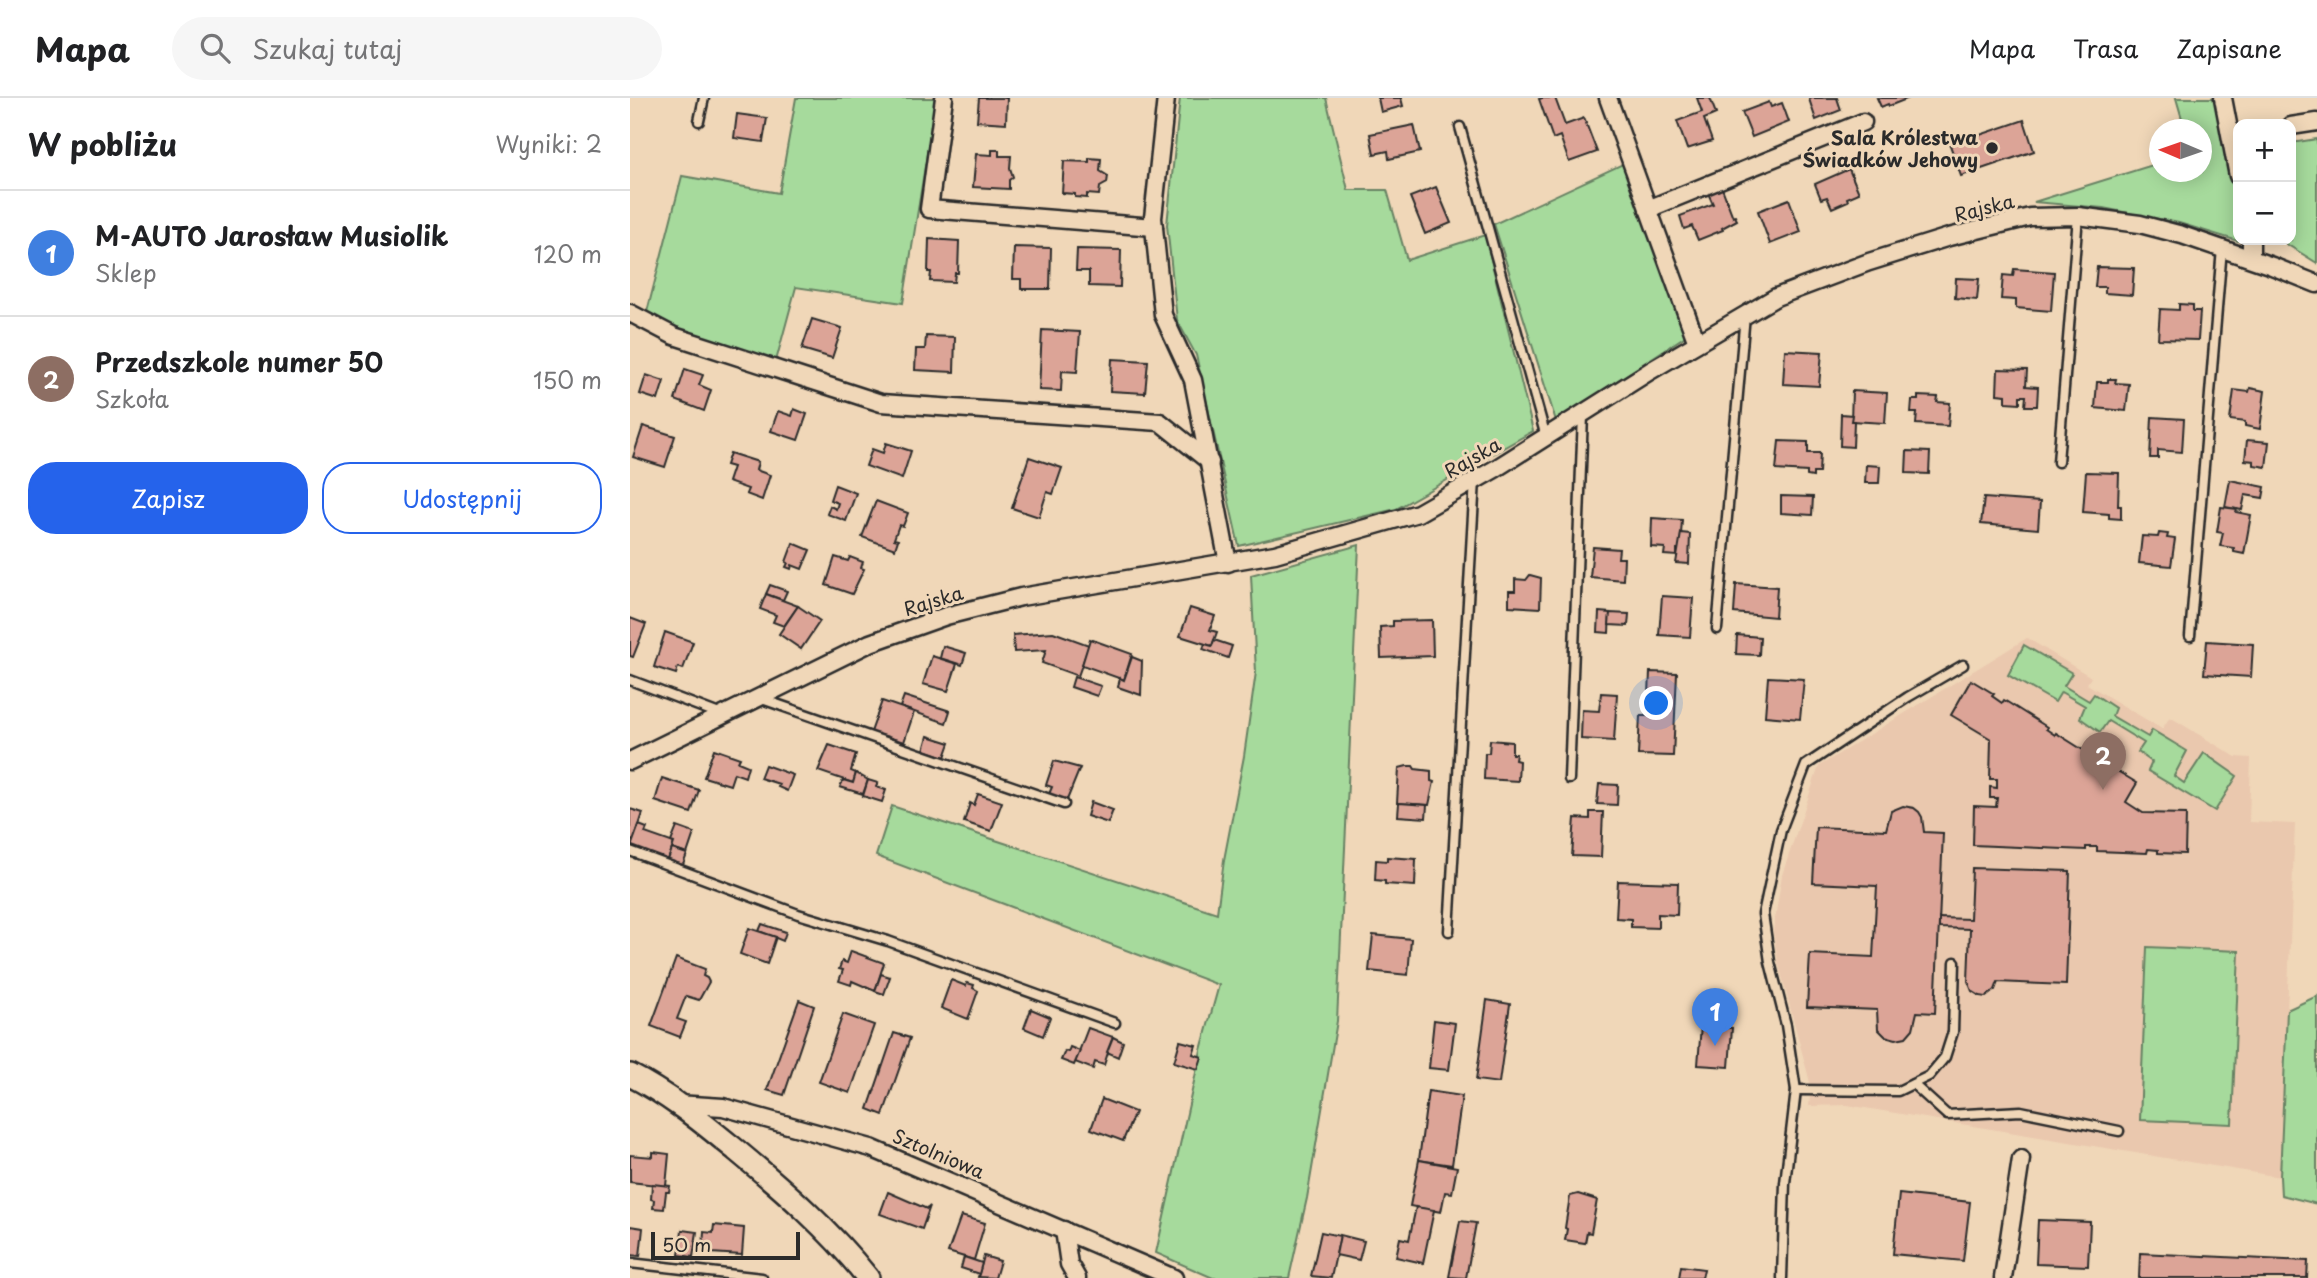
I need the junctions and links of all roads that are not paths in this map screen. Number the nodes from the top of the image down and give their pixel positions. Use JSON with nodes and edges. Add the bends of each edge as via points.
{"nodes":[{"id":1,"x":704,"y":98,"type":"edge"},
{"id":2,"x":944,"y":98,"type":"edge"},
{"id":3,"x":1166,"y":98,"type":"edge"},
{"id":4,"x":1608,"y":98,"type":"edge"},
{"id":5,"x":2223,"y":98,"type":"edge"},
{"id":6,"x":699,"y":121,"type":"dead end"},
{"id":7,"x":1863,"y":122,"type":"dead end"},
{"id":8,"x":2317,"y":122,"type":"edge"},
{"id":9,"x":2296,"y":125,"type":"edge"},
{"id":10,"x":1460,"y":127,"type":"dead end"},
{"id":11,"x":2233,"y":132,"type":"edge"},
{"id":12,"x":1648,"y":209,"type":"junction"},
{"id":13,"x":2078,"y":216,"type":"junction"},
{"id":14,"x":1154,"y":227,"type":"junction"},
{"id":15,"x":2251,"y":245,"type":"edge"},
{"id":16,"x":2222,"y":247,"type":"junction"},
{"id":17,"x":2251,"y":258,"type":"junction"},
{"id":18,"x":2317,"y":284,"type":"edge"},
{"id":19,"x":630,"y":313,"type":"edge"},
{"id":20,"x":1745,"y":315,"type":"junction"},
{"id":21,"x":1697,"y":343,"type":"junction"},
{"id":22,"x":1583,"y":414,"type":"junction"},
{"id":23,"x":1546,"y":437,"type":"junction"},
{"id":24,"x":1210,"y":462,"type":"junction"},
{"id":25,"x":2058,"y":462,"type":"dead end"},
{"id":26,"x":1475,"y":481,"type":"junction"},
{"id":27,"x":1228,"y":563,"type":"junction"},
{"id":28,"x":1717,"y":629,"type":"dead end"},
{"id":29,"x":2190,"y":636,"type":"dead end"},
{"id":30,"x":1964,"y":666,"type":"dead end"},
{"id":31,"x":630,"y":680,"type":"edge"},
{"id":32,"x":759,"y":697,"type":"junction"},
{"id":33,"x":723,"y":716,"type":"junction"},
{"id":34,"x":630,"y":761,"type":"edge"},
{"id":35,"x":1569,"y":779,"type":"dead end"},
{"id":36,"x":1064,"y":804,"type":"dead end"},
{"id":37,"x":630,"y":851,"type":"edge"},
{"id":38,"x":1449,"y":931,"type":"dead end"},
{"id":39,"x":1955,"y":962,"type":"dead end"},
{"id":40,"x":1115,"y":1023,"type":"dead end"},
{"id":41,"x":630,"y":1075,"type":"edge"},
{"id":42,"x":1913,"y":1084,"type":"junction"},
{"id":43,"x":1797,"y":1090,"type":"junction"},
{"id":44,"x":677,"y":1104,"type":"junction"},
{"id":45,"x":2119,"y":1131,"type":"dead end"},
{"id":46,"x":2021,"y":1159,"type":"dead end"},
{"id":47,"x":1065,"y":1230,"type":"junction"},
{"id":48,"x":630,"y":1263,"type":"edge"},
{"id":49,"x":859,"y":1274,"type":"edge"},
{"id":50,"x":761,"y":1278,"type":"edge"},
{"id":51,"x":1077,"y":1278,"type":"edge"},
{"id":52,"x":1174,"y":1278,"type":"edge"},
{"id":53,"x":1782,"y":1278,"type":"edge"},
{"id":54,"x":2003,"y":1278,"type":"edge"}],
"edges":[{"from":1,"to":6,"type":"lane"},
{"from":2,"to":14,"type":"street","via":[[929,209]]},
{"from":3,"to":14,"type":"street"},
{"from":4,"to":12,"type":"street"},
{"from":5,"to":11,"type":"street"},
{"from":7,"to":12,"type":"street"},
{"from":8,"to":9,"type":"street"},
{"from":10,"to":23,"type":"lane"},
{"from":12,"to":21,"type":"street"},
{"from":13,"to":16,"type":"street","name":"Rajska","via":[[2140,224]]},
{"from":13,"to":20,"type":"street","name":"Rajska","via":[[2030,217],[1949,237],[1776,297]]},
{"from":13,"to":25,"type":"lane"},
{"from":14,"to":24,"type":"street","via":[[1163,315],[1193,380]]},
{"from":15,"to":17,"type":"street"},
{"from":16,"to":17,"type":"street","name":"Rajska"},
{"from":16,"to":29,"type":"lane"},
{"from":17,"to":18,"type":"street","name":"Rajska"},
{"from":19,"to":24,"type":"street","via":[[674,337],[881,403],[1160,422]]},
{"from":20,"to":21,"type":"street","name":"Rajska"},
{"from":20,"to":28,"type":"lane"},
{"from":21,"to":22,"type":"street","name":"Rajska"},
{"from":22,"to":23,"type":"street","name":"Rajska"},
{"from":22,"to":35,"type":"lane"},
{"from":23,"to":26,"type":"street","name":"Rajska"},
{"from":24,"to":27,"type":"street"},
{"from":26,"to":27,"type":"street","name":"Rajska","via":[[1418,513]]},
{"from":26,"to":38,"type":"lane"},
{"from":27,"to":32,"type":"street","name":"Rajska","via":[[1115,579],[946,616],[870,643]]},
{"from":30,"to":43,"type":"lane","via":[[1806,765],[1781,830],[1763,914]]},
{"from":31,"to":33,"type":"lane"},
{"from":32,"to":33,"type":"street","name":"Rajska"},
{"from":32,"to":36,"type":"lane"},
{"from":33,"to":34,"type":"street","name":"Rajska"},
{"from":37,"to":40,"type":"lane"},
{"from":39,"to":42,"type":"lane","via":[[1953,1032],[1945,1056],[1929,1076]]},
{"from":41,"to":44,"type":"street"},
{"from":42,"to":43,"type":"lane","via":[[1898,1091]]},
{"from":42,"to":45,"type":"lane","via":[[1947,1115],[2021,1111]]},
{"from":43,"to":53,"type":"lane","via":[[1785,1183]]},
{"from":44,"to":47,"type":"street","name":"Sztolniowa","via":[[723,1107],[872,1148]]},
{"from":44,"to":49,"type":"street","via":[[824,1228]]},
{"from":46,"to":54,"type":"street"},
{"from":47,"to":51,"type":"street","via":[[1069,1264]]},
{"from":47,"to":52,"type":"street","name":"Sztolniowa"},
{"from":48,"to":50,"type":"lane"}]}
